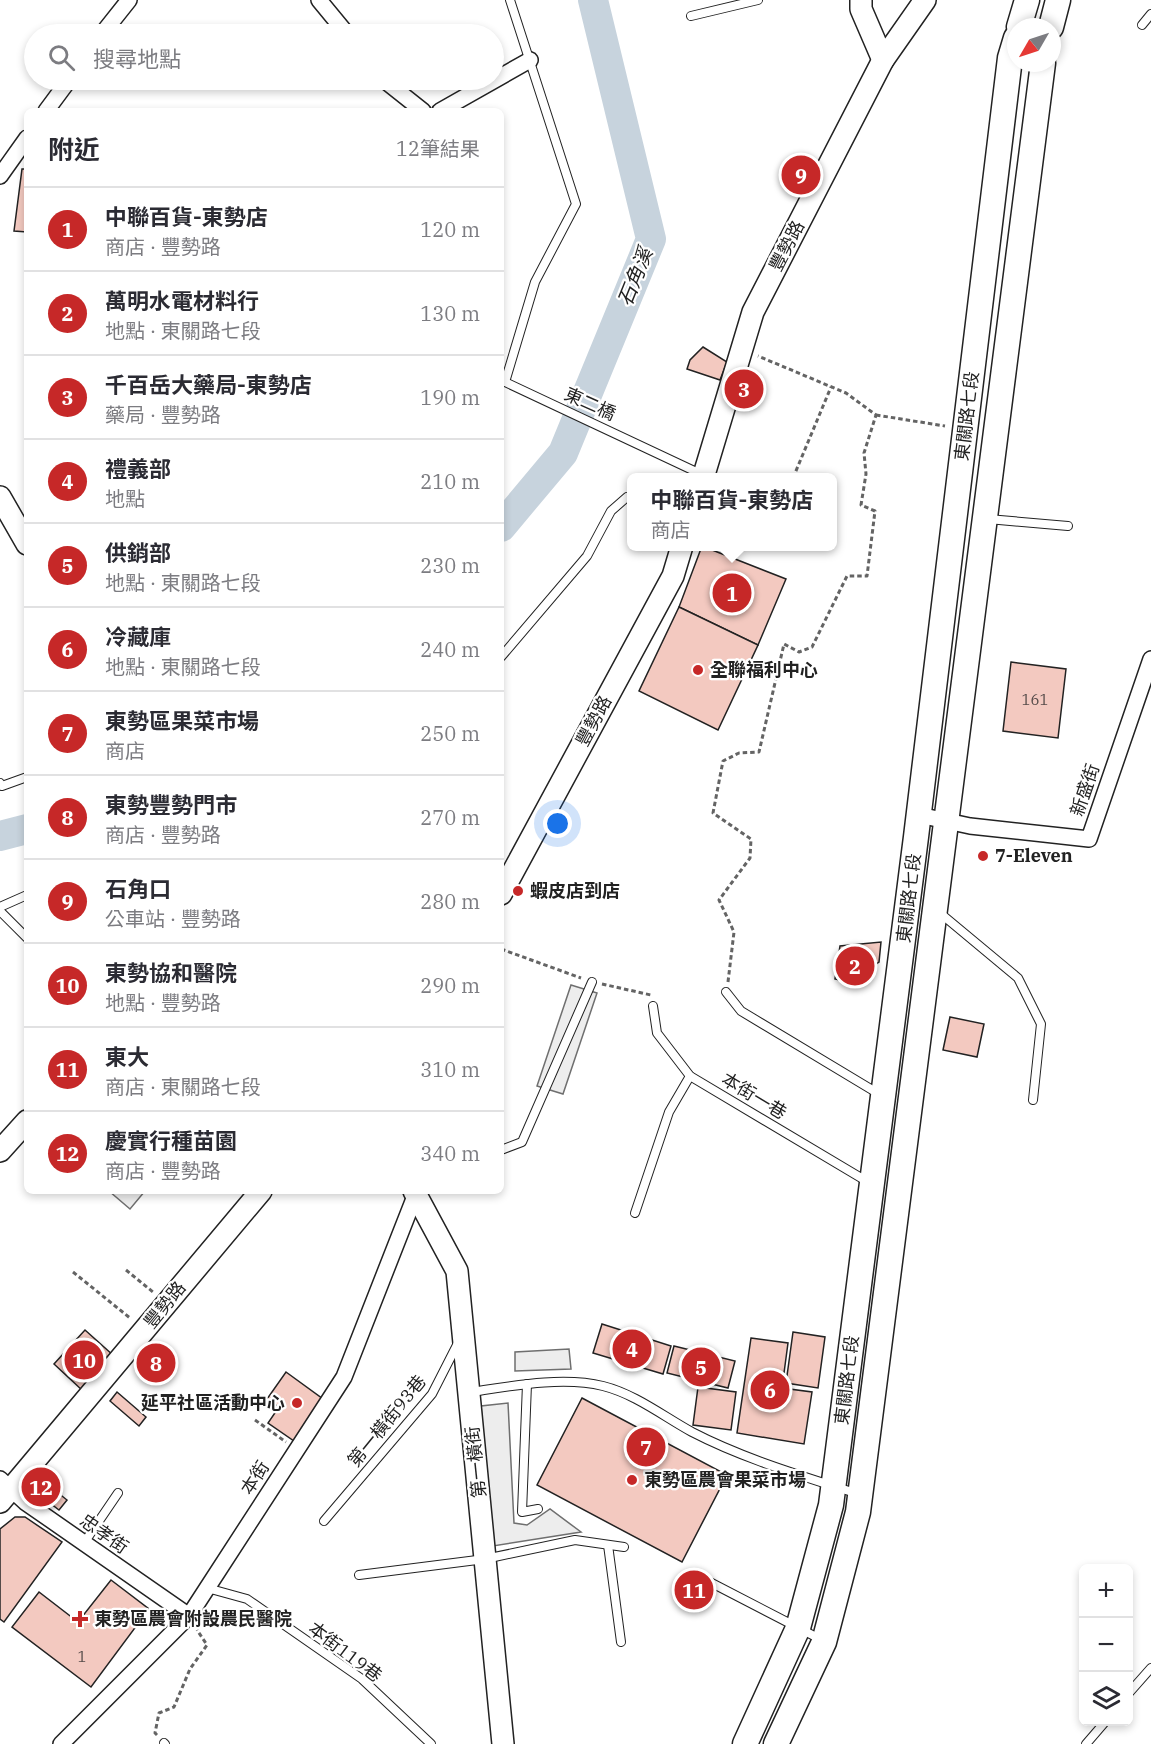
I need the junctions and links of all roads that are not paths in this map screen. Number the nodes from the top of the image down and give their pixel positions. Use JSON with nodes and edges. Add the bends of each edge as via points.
{"nodes":[{"id":1,"x":129,"y":0,"type":"edge"},
{"id":2,"x":319,"y":0,"type":"edge"},
{"id":3,"x":510,"y":0,"type":"edge"},
{"id":4,"x":758,"y":0,"type":"edge"},
{"id":5,"x":861,"y":0,"type":"edge"},
{"id":6,"x":925,"y":0,"type":"edge"},
{"id":7,"x":1028,"y":0,"type":"edge"},
{"id":8,"x":1058,"y":0,"type":"edge"},
{"id":9,"x":1151,"y":14,"type":"edge"},
{"id":10,"x":691,"y":16,"type":"dead end"},
{"id":11,"x":1022,"y":18,"type":"edge"},
{"id":12,"x":1053,"y":18,"type":"edge"},
{"id":13,"x":110,"y":24,"type":"edge"},
{"id":14,"x":339,"y":24,"type":"edge"},
{"id":15,"x":1142,"y":25,"type":"dead end"},
{"id":16,"x":530,"y":60,"type":"junction"},
{"id":17,"x":883,"y":60,"type":"junction"},
{"id":18,"x":1008,"y":72,"type":"edge"},
{"id":19,"x":1042,"y":72,"type":"edge"},
{"id":20,"x":504,"y":75,"type":"edge"},
{"id":21,"x":62,"y":90,"type":"edge"},
{"id":22,"x":397,"y":90,"type":"edge"},
{"id":23,"x":477,"y":90,"type":"edge"},
{"id":24,"x":48,"y":108,"type":"edge"},
{"id":25,"x":419,"y":108,"type":"edge"},
{"id":26,"x":445,"y":108,"type":"edge"},
{"id":27,"x":24,"y":142,"type":"edge"},
{"id":28,"x":0,"y":176,"type":"edge"},
{"id":29,"x":698,"y":473,"type":"edge"},
{"id":30,"x":705,"y":473,"type":"edge"},
{"id":31,"x":0,"y":497,"type":"edge"},
{"id":32,"x":627,"y":497,"type":"dead end"},
{"id":33,"x":984,"y":519,"type":"junction"},
{"id":34,"x":1068,"y":526,"type":"dead end"},
{"id":35,"x":24,"y":539,"type":"edge"},
{"id":36,"x":681,"y":551,"type":"edge"},
{"id":37,"x":504,"y":653,"type":"edge"},
{"id":38,"x":1151,"y":659,"type":"edge"},
{"id":39,"x":24,"y":778,"type":"edge"},
{"id":40,"x":0,"y":783,"type":"edge"},
{"id":41,"x":919,"y":815,"type":"junction"},
{"id":42,"x":945,"y":821,"type":"junction"},
{"id":43,"x":504,"y":888,"type":"edge"},
{"id":44,"x":24,"y":897,"type":"edge"},
{"id":45,"x":934,"y":908,"type":"junction"},
{"id":46,"x":0,"y":909,"type":"edge"},
{"id":47,"x":24,"y":935,"type":"edge"},
{"id":48,"x":592,"y":982,"type":"dead end"},
{"id":49,"x":726,"y":992,"type":"road end"},
{"id":50,"x":653,"y":1006,"type":"dead end"},
{"id":51,"x":690,"y":1076,"type":"junction"},
{"id":52,"x":883,"y":1096,"type":"junction"},
{"id":53,"x":1033,"y":1100,"type":"dead end"},
{"id":54,"x":24,"y":1124,"type":"edge"},
{"id":55,"x":504,"y":1149,"type":"edge"},
{"id":56,"x":0,"y":1151,"type":"edge"},
{"id":57,"x":872,"y":1184,"type":"junction"},
{"id":58,"x":258,"y":1194,"type":"edge"},
{"id":59,"x":415,"y":1194,"type":"edge"},
{"id":60,"x":417,"y":1194,"type":"edge"},
{"id":61,"x":635,"y":1213,"type":"dead end"},
{"id":62,"x":463,"y":1334,"type":"junction"},
{"id":63,"x":527,"y":1384,"type":"junction"},
{"id":64,"x":469,"y":1393,"type":"junction"},
{"id":65,"x":834,"y":1485,"type":"junction"},
{"id":66,"x":4,"y":1490,"type":"edge"},
{"id":67,"x":118,"y":1493,"type":"dead end"},
{"id":68,"x":860,"y":1494,"type":"junction"},
{"id":69,"x":538,"y":1509,"type":"dead end"},
{"id":70,"x":324,"y":1521,"type":"dead end"},
{"id":71,"x":84,"y":1543,"type":"junction"},
{"id":72,"x":609,"y":1545,"type":"junction"},
{"id":73,"x":624,"y":1547,"type":"dead end"},
{"id":74,"x":485,"y":1559,"type":"junction"},
{"id":75,"x":359,"y":1575,"type":"dead end"},
{"id":76,"x":702,"y":1578,"type":"dead end"},
{"id":77,"x":207,"y":1588,"type":"junction"},
{"id":78,"x":189,"y":1616,"type":"junction"},
{"id":79,"x":798,"y":1628,"type":"junction"},
{"id":80,"x":621,"y":1642,"type":"dead end"},
{"id":81,"x":824,"y":1642,"type":"junction"},
{"id":82,"x":1151,"y":1668,"type":"edge"},
{"id":83,"x":1133,"y":1688,"type":"edge"},
{"id":84,"x":1102,"y":1726,"type":"edge"},
{"id":85,"x":426,"y":1742,"type":"edge"},
{"id":86,"x":61,"y":1744,"type":"edge"},
{"id":87,"x":503,"y":1744,"type":"edge"},
{"id":88,"x":745,"y":1744,"type":"edge"},
{"id":89,"x":776,"y":1744,"type":"edge"},
{"id":90,"x":1086,"y":1744,"type":"edge"}],
"edges":[{"from":1,"to":13,"type":"street"},
{"from":2,"to":14,"type":"street"},
{"from":3,"to":16,"type":"lane"},
{"from":4,"to":10,"type":"lane"},
{"from":5,"to":17,"type":"street","via":[[861,9]]},
{"from":6,"to":17,"type":"street","name":"豐勢路"},
{"from":7,"to":11,"type":"main road"},
{"from":8,"to":12,"type":"main road"},
{"from":9,"to":15,"type":"lane"},
{"from":16,"to":20,"type":"street"},
{"from":16,"to":29,"type":"lane","name":"東二橋","via":[[576,204],[535,282],[505,382]]},
{"from":17,"to":30,"type":"street","name":"豐勢路","via":[[753,312]]},
{"from":18,"to":41,"type":"main road","name":"東關路七段"},
{"from":19,"to":33,"type":"main road","name":"東關路七段"},
{"from":21,"to":24,"type":"street"},
{"from":22,"to":25,"type":"street"},
{"from":23,"to":26,"type":"street"},
{"from":27,"to":28,"type":"street"},
{"from":31,"to":35,"type":"street"},
{"from":32,"to":37,"type":"lane","via":[[611,511],[587,556]]},
{"from":33,"to":34,"type":"lane"},
{"from":33,"to":42,"type":"main road","name":"東關路七段"},
{"from":36,"to":43,"type":"street","name":"豐勢路","via":[[674,576]]},
{"from":38,"to":42,"type":"street","name":"新盛街","via":[[1089,839]]},
{"from":39,"to":40,"type":"lane","via":[[2,786]]},
{"from":41,"to":42,"type":"street","name":"新盛街"},
{"from":41,"to":52,"type":"main road","name":"東關路七段"},
{"from":42,"to":45,"type":"main road","name":"東關路七段"},
{"from":44,"to":46,"type":"lane"},
{"from":45,"to":53,"type":"lane","via":[[1018,978],[1041,1024]]},
{"from":45,"to":68,"type":"main road","name":"東關路七段"},
{"from":46,"to":47,"type":"lane"},
{"from":48,"to":55,"type":"lane","via":[[522,1142]]},
{"from":49,"to":52,"type":"lane","via":[[741,1011]]},
{"from":50,"to":51,"type":"lane","name":"本街一巷","via":[[657,1033]]},
{"from":51,"to":57,"type":"lane","name":"本街一巷"},
{"from":51,"to":61,"type":"lane","via":[[669,1112]]},
{"from":52,"to":57,"type":"main road","name":"東關路七段"},
{"from":54,"to":56,"type":"street"},
{"from":57,"to":65,"type":"main road","name":"東關路七段"},
{"from":58,"to":66,"type":"street","name":"豐勢路"},
{"from":59,"to":77,"type":"street","name":"本街","via":[[344,1377]]},
{"from":60,"to":62,"type":"street","name":"第一橫街","via":[[457,1271]]},
{"from":62,"to":64,"type":"street","name":"第一橫街"},
{"from":62,"to":70,"type":"lane","name":"第一橫街93巷","via":[[432,1394]]},
{"from":63,"to":64,"type":"lane"},
{"from":63,"to":65,"type":"lane","via":[[602,1386],[745,1455]]},
{"from":63,"to":69,"type":"lane","via":[[522,1512]]},
{"from":64,"to":74,"type":"street","name":"第一橫街"},
{"from":65,"to":68,"type":"lane"},
{"from":65,"to":79,"type":"main road","name":"東關路七段"},
{"from":66,"to":71,"type":"street","name":"忠孝街"},
{"from":67,"to":71,"type":"lane"},
{"from":68,"to":81,"type":"main road","name":"東關路七段"},
{"from":71,"to":78,"type":"street","name":"忠孝街"},
{"from":72,"to":73,"type":"lane"},
{"from":72,"to":74,"type":"lane","via":[[575,1540]]},
{"from":72,"to":80,"type":"lane"},
{"from":74,"to":75,"type":"lane"},
{"from":74,"to":87,"type":"street","name":"第一橫街"},
{"from":76,"to":79,"type":"lane"},
{"from":77,"to":78,"type":"street","name":"本街"},
{"from":77,"to":85,"type":"lane","name":"本街119巷","via":[[247,1599],[362,1679]]},
{"from":78,"to":86,"type":"street","name":"本街"},
{"from":79,"to":81,"type":"lane"},
{"from":79,"to":88,"type":"main road","name":"東關路七段"},
{"from":81,"to":89,"type":"main road","name":"東關路七段"},
{"from":82,"to":83,"type":"lane"},
{"from":84,"to":90,"type":"lane"}]}
